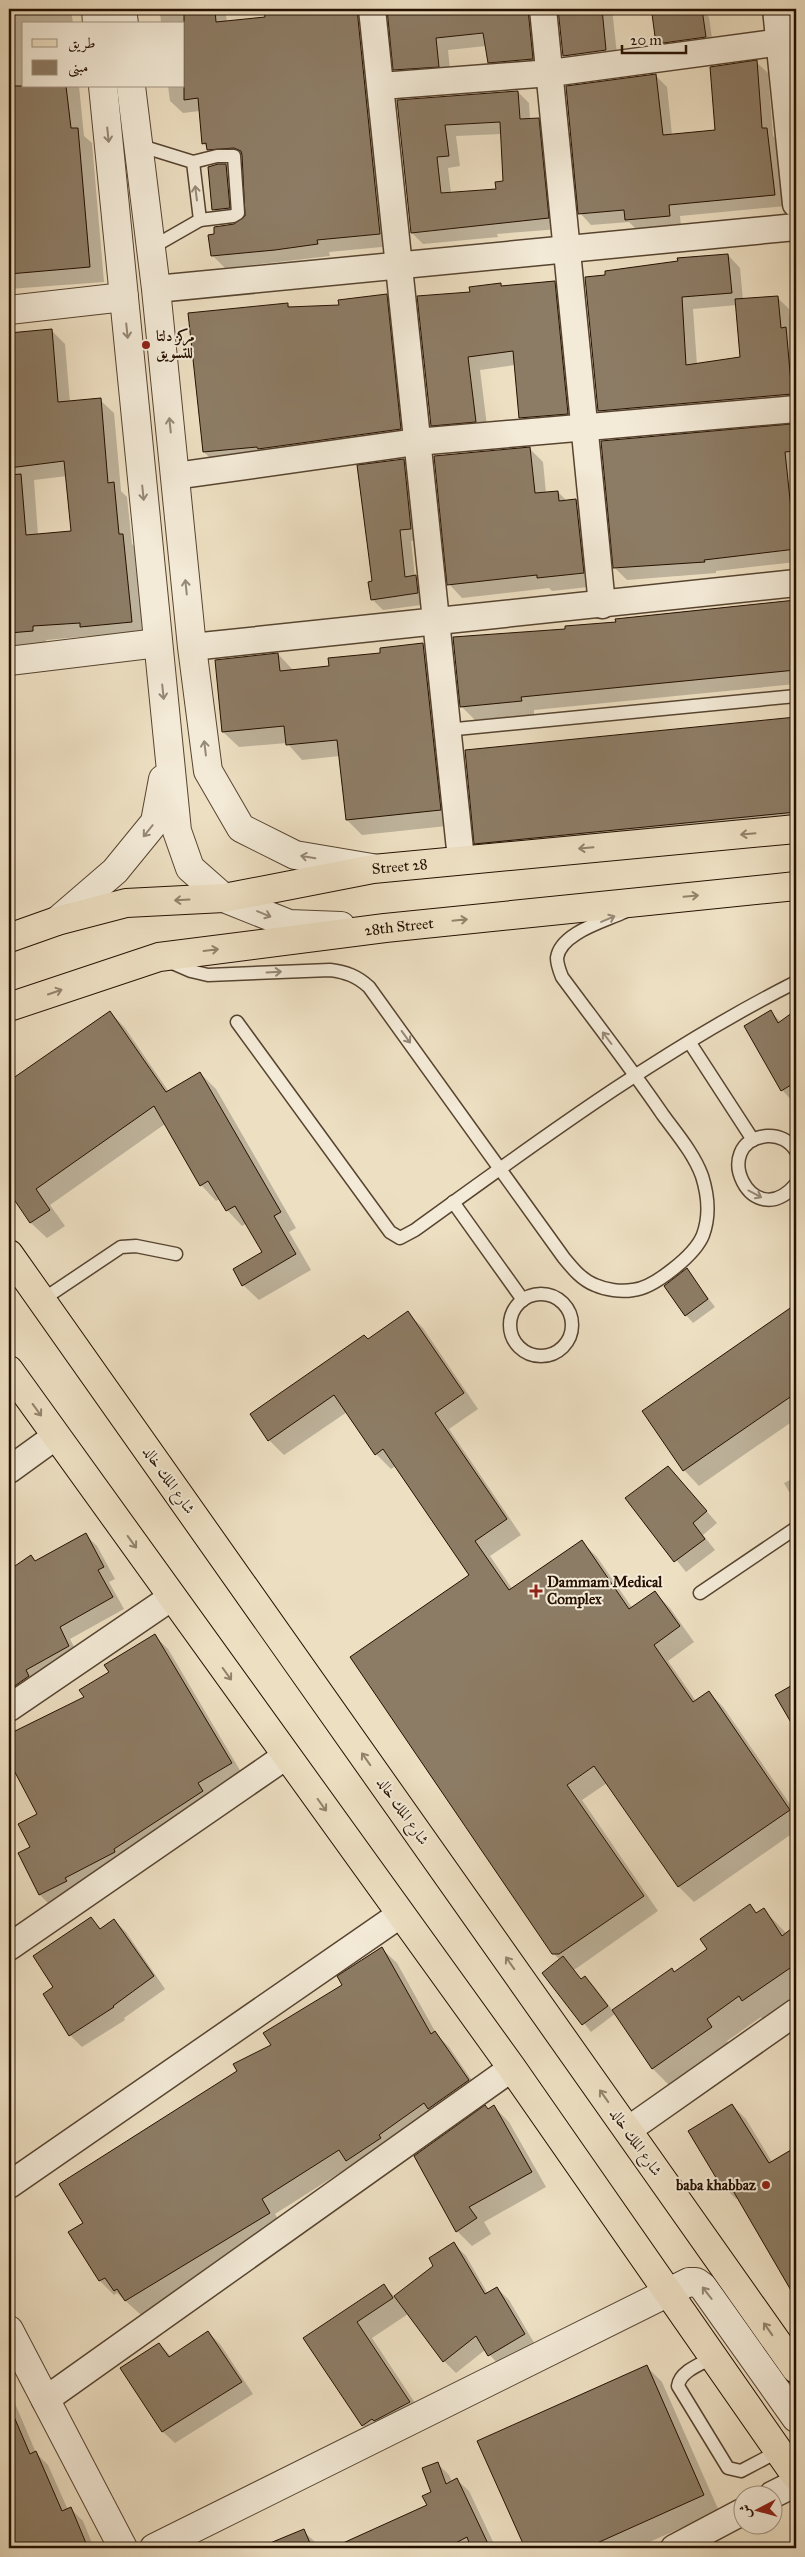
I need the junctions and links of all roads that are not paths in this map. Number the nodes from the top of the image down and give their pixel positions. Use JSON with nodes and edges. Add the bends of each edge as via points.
{"nodes":[{"id":1,"x":96,"y":9,"type":"edge"},
{"id":2,"x":122,"y":9,"type":"edge"},
{"id":3,"x":372,"y":9,"type":"edge"},
{"id":4,"x":543,"y":9,"type":"edge"},
{"id":5,"x":776,"y":9,"type":"edge"},
{"id":6,"x":97,"y":22,"type":"edge"},
{"id":7,"x":124,"y":22,"type":"edge"},
{"id":8,"x":788,"y":41,"type":"edge"},
{"id":9,"x":551,"y":73,"type":"junction"},
{"id":10,"x":381,"y":86,"type":"junction"},
{"id":11,"x":103,"y":88,"type":"edge"},
{"id":12,"x":131,"y":88,"type":"edge"},
{"id":13,"x":138,"y":145,"type":"junction"},
{"id":14,"x":193,"y":162,"type":"junction"},
{"id":15,"x":796,"y":204,"type":"edge"},
{"id":16,"x":200,"y":220,"type":"junction"},
{"id":17,"x":796,"y":228,"type":"edge"},
{"id":18,"x":151,"y":248,"type":"junction"},
{"id":19,"x":566,"y":250,"type":"junction"},
{"id":20,"x":397,"y":265,"type":"junction"},
{"id":21,"x":156,"y":289,"type":"junction"},
{"id":22,"x":124,"y":297,"type":"junction"},
{"id":23,"x":9,"y":310,"type":"edge"},
{"id":24,"x":796,"y":409,"type":"edge"},
{"id":25,"x":584,"y":426,"type":"junction"},
{"id":26,"x":416,"y":442,"type":"junction"},
{"id":27,"x":175,"y":476,"type":"junction"},
{"id":28,"x":796,"y":583,"type":"edge"},
{"id":29,"x":602,"y":605,"type":"junction"},
{"id":30,"x":436,"y":621,"type":"junction"},
{"id":31,"x":158,"y":643,"type":"junction"},
{"id":32,"x":192,"y":647,"type":"junction"},
{"id":33,"x":9,"y":661,"type":"edge"},
{"id":34,"x":796,"y":696,"type":"edge"},
{"id":35,"x":446,"y":730,"type":"junction"},
{"id":36,"x":169,"y":751,"type":"junction"},
{"id":37,"x":796,"y":829,"type":"edge"},
{"id":38,"x":461,"y":859,"type":"junction"},
{"id":39,"x":373,"y":869,"type":"junction"},
{"id":40,"x":796,"y":886,"type":"edge"},
{"id":41,"x":224,"y":898,"type":"junction"},
{"id":42,"x":654,"y":899,"type":"junction"},
{"id":43,"x":57,"y":921,"type":"junction"},
{"id":44,"x":385,"y":928,"type":"junction"},
{"id":45,"x":9,"y":938,"type":"edge"},
{"id":46,"x":159,"y":957,"type":"junction"},
{"id":47,"x":796,"y":982,"type":"edge"},
{"id":48,"x":9,"y":1007,"type":"edge"},
{"id":49,"x":237,"y":1022,"type":"dead end"},
{"id":50,"x":690,"y":1043,"type":"junction"},
{"id":51,"x":637,"y":1076,"type":"junction"},
{"id":52,"x":753,"y":1140,"type":"junction"},
{"id":53,"x":796,"y":1151,"type":"edge"},
{"id":54,"x":501,"y":1168,"type":"junction"},
{"id":55,"x":796,"y":1184,"type":"edge"},
{"id":56,"x":453,"y":1202,"type":"junction"},
{"id":57,"x":9,"y":1254,"type":"edge"},
{"id":58,"x":176,"y":1254,"type":"dead end"},
{"id":59,"x":42,"y":1300,"type":"junction"},
{"id":60,"x":523,"y":1300,"type":"junction"},
{"id":61,"x":9,"y":1370,"type":"edge"},
{"id":62,"x":56,"y":1436,"type":"junction"},
{"id":63,"x":9,"y":1470,"type":"edge"},
{"id":64,"x":796,"y":1528,"type":"edge"},
{"id":65,"x":700,"y":1593,"type":"dead end"},
{"id":66,"x":172,"y":1597,"type":"junction"},
{"id":67,"x":9,"y":1708,"type":"edge"},
{"id":68,"x":286,"y":1756,"type":"junction"},
{"id":69,"x":400,"y":1914,"type":"junction"},
{"id":70,"x":9,"y":1947,"type":"edge"},
{"id":71,"x":796,"y":2012,"type":"edge"},
{"id":72,"x":512,"y":2068,"type":"junction"},
{"id":73,"x":628,"y":2130,"type":"junction"},
{"id":74,"x":9,"y":2185,"type":"edge"},
{"id":75,"x":670,"y":2293,"type":"junction"},
{"id":76,"x":9,"y":2330,"type":"edge"},
{"id":77,"x":714,"y":2357,"type":"junction"},
{"id":78,"x":796,"y":2369,"type":"edge"},
{"id":79,"x":45,"y":2400,"type":"junction"},
{"id":80,"x":796,"y":2418,"type":"edge"},
{"id":81,"x":779,"y":2451,"type":"junction"},
{"id":82,"x":796,"y":2476,"type":"edge"},
{"id":83,"x":796,"y":2483,"type":"edge"},
{"id":84,"x":782,"y":2491,"type":"edge"},
{"id":85,"x":732,"y":2517,"type":"edge"},
{"id":86,"x":123,"y":2548,"type":"edge"},
{"id":87,"x":154,"y":2548,"type":"edge"},
{"id":88,"x":674,"y":2548,"type":"edge"}],
"edges":[{"from":1,"to":6,"type":"street"},
{"from":2,"to":7,"type":"street"},
{"from":3,"to":10,"type":"street"},
{"from":4,"to":9,"type":"street"},
{"from":5,"to":8,"type":"street"},
{"from":8,"to":9,"type":"street"},
{"from":8,"to":15,"type":"street"},
{"from":9,"to":10,"type":"street"},
{"from":9,"to":19,"type":"street"},
{"from":10,"to":20,"type":"street"},
{"from":11,"to":22,"type":"street","one_way":true},
{"from":12,"to":13,"type":"street"},
{"from":13,"to":14,"type":"lane"},
{"from":13,"to":18,"type":"street"},
{"from":16,"to":14,"type":"lane","one_way":true},
{"from":14,"to":16,"type":"lane","via":[[216,156],[234,156],[238,213]]},
{"from":16,"to":18,"type":"lane"},
{"from":17,"to":19,"type":"street"},
{"from":18,"to":21,"type":"street"},
{"from":19,"to":20,"type":"street"},
{"from":19,"to":25,"type":"street"},
{"from":20,"to":21,"type":"street"},
{"from":20,"to":26,"type":"street"},
{"from":27,"to":21,"type":"street","one_way":true},
{"from":22,"to":23,"type":"street"},
{"from":22,"to":31,"type":"street","one_way":true},
{"from":24,"to":25,"type":"street"},
{"from":25,"to":26,"type":"street"},
{"from":25,"to":29,"type":"street"},
{"from":26,"to":27,"type":"street"},
{"from":26,"to":30,"type":"street"},
{"from":32,"to":27,"type":"street","one_way":true},
{"from":28,"to":29,"type":"street"},
{"from":29,"to":30,"type":"street"},
{"from":30,"to":32,"type":"street"},
{"from":30,"to":35,"type":"street"},
{"from":31,"to":33,"type":"street"},
{"from":31,"to":36,"type":"street","one_way":true},
{"from":39,"to":32,"type":"street","one_way":true,"via":[[295,855],[241,828],[208,771]]},
{"from":34,"to":35,"type":"lane"},
{"from":35,"to":38,"type":"street"},
{"from":36,"to":41,"type":"street","via":[[177,831],[190,868]]},
{"from":36,"to":43,"type":"street","one_way":true,"via":[[155,822],[115,872]]},
{"from":37,"to":38,"type":"main road","name":"Street 28","one_way":true},
{"from":38,"to":39,"type":"main road","name":"Street 28"},
{"from":39,"to":41,"type":"main road","name":"Street 28"},
{"from":42,"to":40,"type":"main road","name":"28th Street","one_way":true},
{"from":41,"to":43,"type":"main road","name":"Street 28","one_way":true,"via":[[126,903]]},
{"from":41,"to":44,"type":"street","one_way":true,"via":[[289,924]]},
{"from":44,"to":42,"type":"main road","name":"28th Street","one_way":true},
{"from":51,"to":42,"type":"lane","one_way":true,"via":[[562,977],[557,958],[562,946],[574,934]]},
{"from":43,"to":45,"type":"main road","name":"Street 28"},
{"from":46,"to":44,"type":"main road","name":"28th Street","one_way":true},
{"from":48,"to":46,"type":"main road","name":"28th Street","one_way":true},
{"from":46,"to":54,"type":"lane","one_way":true,"via":[[208,975],[330,970],[359,978],[369,987]]},
{"from":47,"to":50,"type":"lane","via":[[756,1002]]},
{"from":49,"to":56,"type":"lane","via":[[390,1232],[400,1238]]},
{"from":50,"to":51,"type":"lane"},
{"from":50,"to":52,"type":"lane"},
{"from":51,"to":54,"type":"lane"},
{"from":51,"to":54,"type":"lane","via":[[687,1149],[701,1174],[708,1198],[702,1236],[682,1262],[643,1288],[615,1290],[595,1286],[581,1277],[564,1258]]},
{"from":52,"to":53,"type":"lane","via":[[780,1137]]},
{"from":52,"to":55,"type":"lane","one_way":true,"via":[[741,1154],[738,1164],[747,1190],[764,1199],[773,1199],[782,1197]]},
{"from":54,"to":56,"type":"lane"},
{"from":56,"to":60,"type":"lane"},
{"from":57,"to":59,"type":"main road","name":"شارع الملك خالد"},
{"from":58,"to":59,"type":"lane","via":[[136,1246],[121,1247]]},
{"from":73,"to":59,"type":"main road","name":"شارع الملك خالد","one_way":true},
{"from":60,"to":60,"type":"lane","via":[[511,1316],[511,1332],[518,1345],[535,1356],[555,1353],[563,1347],[572,1329],[568,1309],[552,1296],[532,1295]]},
{"from":61,"to":62,"type":"main road","one_way":true},
{"from":62,"to":63,"type":"street"},
{"from":62,"to":66,"type":"main road","one_way":true},
{"from":64,"to":65,"type":"lane"},
{"from":66,"to":67,"type":"street"},
{"from":66,"to":68,"type":"main road","one_way":true},
{"from":68,"to":69,"type":"main road","one_way":true},
{"from":68,"to":70,"type":"street"},
{"from":69,"to":72,"type":"main road"},
{"from":69,"to":74,"type":"street"},
{"from":71,"to":73,"type":"street"},
{"from":72,"to":75,"type":"main road"},
{"from":72,"to":79,"type":"street"},
{"from":78,"to":73,"type":"main road","name":"شارع الملك خالد","one_way":true},
{"from":75,"to":77,"type":"main road"},
{"from":80,"to":75,"type":"street","one_way":true,"via":[[703,2287],[689,2282]]},
{"from":75,"to":87,"type":"street"},
{"from":76,"to":79,"type":"street"},
{"from":77,"to":81,"type":"main road"},
{"from":77,"to":81,"type":"lane","via":[[683,2375],[678,2386],[728,2468],[741,2471]]},
{"from":79,"to":86,"type":"street"},
{"from":81,"to":82,"type":"main road"},
{"from":83,"to":84,"type":"street"},
{"from":85,"to":88,"type":"street"}]}
